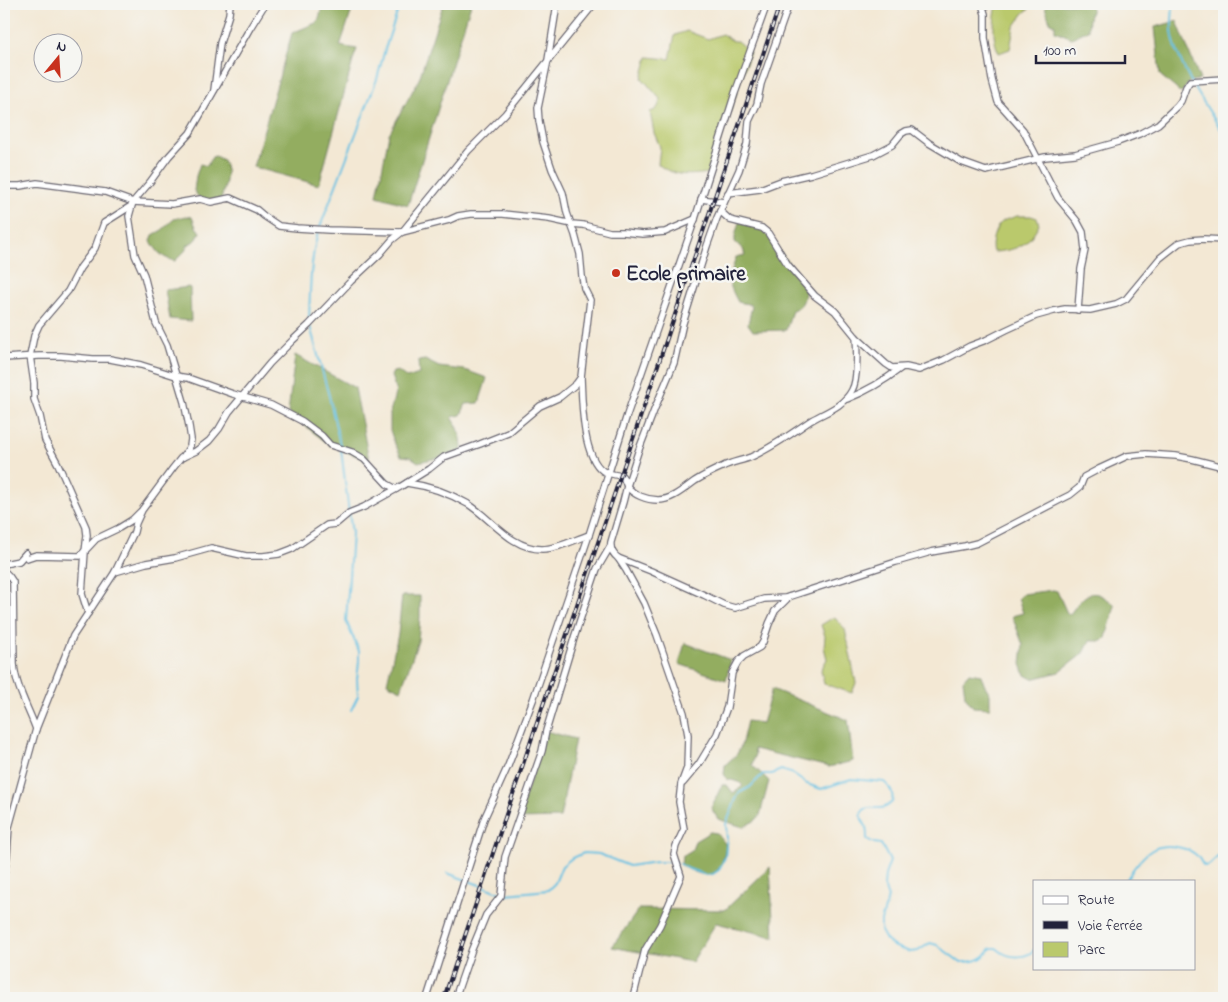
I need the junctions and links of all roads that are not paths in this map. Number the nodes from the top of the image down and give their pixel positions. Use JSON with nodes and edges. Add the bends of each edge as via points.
{"nodes":[{"id":1,"x":230,"y":4,"type":"edge"},
{"id":2,"x":266,"y":4,"type":"edge"},
{"id":3,"x":556,"y":4,"type":"edge"},
{"id":4,"x":594,"y":4,"type":"edge"},
{"id":5,"x":767,"y":4,"type":"edge"},
{"id":6,"x":789,"y":4,"type":"edge"},
{"id":7,"x":982,"y":4,"type":"edge"},
{"id":8,"x":548,"y":60,"type":"junction"},
{"id":9,"x":1224,"y":79,"type":"edge"},
{"id":10,"x":214,"y":92,"type":"junction"},
{"id":11,"x":1038,"y":159,"type":"junction"},
{"id":12,"x":4,"y":186,"type":"edge"},
{"id":13,"x":728,"y":194,"type":"junction"},
{"id":14,"x":701,"y":199,"type":"junction"},
{"id":15,"x":724,"y":202,"type":"junction"},
{"id":16,"x":132,"y":204,"type":"junction"},
{"id":17,"x":720,"y":211,"type":"junction"},
{"id":18,"x":695,"y":219,"type":"junction"},
{"id":19,"x":572,"y":224,"type":"junction"},
{"id":20,"x":402,"y":232,"type":"junction"},
{"id":21,"x":1224,"y":240,"type":"edge"},
{"id":22,"x":1078,"y":310,"type":"junction"},
{"id":23,"x":856,"y":337,"type":"junction"},
{"id":24,"x":30,"y":356,"type":"junction"},
{"id":25,"x":4,"y":358,"type":"edge"},
{"id":26,"x":903,"y":367,"type":"junction"},
{"id":27,"x":176,"y":376,"type":"junction"},
{"id":28,"x":581,"y":376,"type":"junction"},
{"id":29,"x":242,"y":396,"type":"junction"},
{"id":30,"x":845,"y":400,"type":"junction"},
{"id":31,"x":181,"y":458,"type":"junction"},
{"id":32,"x":1224,"y":467,"type":"edge"},
{"id":33,"x":608,"y":473,"type":"junction"},
{"id":34,"x":407,"y":483,"type":"junction"},
{"id":35,"x":627,"y":486,"type":"junction"},
{"id":36,"x":396,"y":489,"type":"junction"},
{"id":37,"x":142,"y":510,"type":"junction"},
{"id":38,"x":589,"y":535,"type":"junction"},
{"id":39,"x":610,"y":547,"type":"junction"},
{"id":40,"x":85,"y":552,"type":"junction"},
{"id":41,"x":618,"y":558,"type":"junction"},
{"id":42,"x":4,"y":564,"type":"edge"},
{"id":43,"x":4,"y":571,"type":"edge"},
{"id":44,"x":115,"y":572,"type":"junction"},
{"id":45,"x":790,"y":596,"type":"junction"},
{"id":46,"x":88,"y":613,"type":"junction"},
{"id":47,"x":36,"y":729,"type":"junction"},
{"id":48,"x":681,"y":784,"type":"junction"},
{"id":49,"x":4,"y":873,"type":"edge"},
{"id":50,"x":427,"y":998,"type":"edge"},
{"id":51,"x":455,"y":998,"type":"edge"},
{"id":52,"x":633,"y":998,"type":"edge"}],
"edges":[{"from":1,"to":10,"type":"street","via":[[220,43]]},
{"from":2,"to":10,"type":"street"},
{"from":3,"to":8,"type":"street"},
{"from":4,"to":8,"type":"street"},
{"from":5,"to":14,"type":"street"},
{"from":6,"to":13,"type":"street","via":[[749,121],[747,144],[739,170]]},
{"from":7,"to":11,"type":"street","via":[[985,38],[998,102],[1023,130]]},
{"from":8,"to":19,"type":"street","via":[[538,121]]},
{"from":8,"to":20,"type":"street"},
{"from":9,"to":11,"type":"street","via":[[1190,81],[1177,106],[1158,124],[1139,134],[1075,154]]},
{"from":10,"to":16,"type":"street","via":[[190,133]]},
{"from":11,"to":13,"type":"street","via":[[986,171],[961,162],[912,130],[873,154],[760,189]]},
{"from":11,"to":22,"type":"street","via":[[1058,198],[1083,232]]},
{"from":12,"to":16,"type":"street","via":[[37,183],[105,192]]},
{"from":13,"to":15,"type":"street"},
{"from":14,"to":15,"type":"street"},
{"from":14,"to":18,"type":"street"},
{"from":15,"to":17,"type":"street"},
{"from":16,"to":20,"type":"street","via":[[172,204],[200,199],[211,202],[230,198],[257,210],[279,226]]},
{"from":16,"to":24,"type":"street","via":[[104,223],[95,248],[68,291],[39,325]]},
{"from":16,"to":27,"type":"street","via":[[129,216],[135,255]]},
{"from":17,"to":23,"type":"street","via":[[730,220],[762,228],[768,233],[788,265],[815,296],[836,311]]},
{"from":17,"to":35,"type":"street","via":[[683,323],[674,363]]},
{"from":18,"to":19,"type":"street","via":[[665,232],[643,234],[610,232]]},
{"from":18,"to":33,"type":"street"},
{"from":19,"to":20,"type":"street","via":[[503,214],[471,214]]},
{"from":19,"to":28,"type":"street","via":[[584,288],[590,300]]},
{"from":20,"to":29,"type":"street","via":[[293,340]]},
{"from":21,"to":22,"type":"street","via":[[1179,243],[1160,258],[1126,299],[1090,310]]},
{"from":22,"to":26,"type":"street","via":[[1036,316],[919,370]]},
{"from":23,"to":26,"type":"street","via":[[890,367]]},
{"from":23,"to":30,"type":"street","via":[[854,384]]},
{"from":24,"to":25,"type":"street"},
{"from":24,"to":27,"type":"street","via":[[110,359]]},
{"from":24,"to":40,"type":"street","via":[[34,399],[45,440],[86,527]]},
{"from":26,"to":30,"type":"street"},
{"from":27,"to":29,"type":"street"},
{"from":27,"to":31,"type":"street","via":[[191,439]]},
{"from":28,"to":33,"type":"street","via":[[584,430],[589,450],[600,469]]},
{"from":28,"to":34,"type":"street","via":[[560,397],[540,406],[508,433],[444,457]]},
{"from":29,"to":31,"type":"street","via":[[208,441]]},
{"from":29,"to":36,"type":"street","via":[[271,405],[302,421],[330,445],[364,459],[387,484]]},
{"from":30,"to":35,"type":"street","via":[[764,450],[724,465],[672,496],[658,500],[646,498]]},
{"from":31,"to":37,"type":"street"},
{"from":32,"to":45,"type":"street","via":[[1176,456],[1127,456],[1084,478],[1080,487],[1060,500],[977,543],[931,552]]},
{"from":33,"to":35,"type":"street","via":[[622,476]]},
{"from":33,"to":38,"type":"street"},
{"from":34,"to":36,"type":"street"},
{"from":34,"to":38,"type":"street","via":[[436,489],[467,504],[500,532],[530,548],[542,550]]},
{"from":35,"to":39,"type":"street"},
{"from":36,"to":44,"type":"street","via":[[279,554],[246,556],[211,548]]},
{"from":37,"to":40,"type":"street","via":[[132,520],[96,539]]},
{"from":37,"to":44,"type":"street"},
{"from":38,"to":50,"type":"street","via":[[534,700],[484,819]]},
{"from":39,"to":41,"type":"street"},
{"from":39,"to":51,"type":"street","via":[[596,569],[542,751],[505,857],[501,896],[486,915]]},
{"from":40,"to":42,"type":"street","via":[[80,556],[27,556]]},
{"from":40,"to":46,"type":"street","via":[[82,594]]},
{"from":41,"to":45,"type":"street","via":[[730,607]]},
{"from":41,"to":48,"type":"street","via":[[644,603],[684,713],[688,742]]},
{"from":43,"to":47,"type":"street","via":[[13,582],[15,676]]},
{"from":44,"to":46,"type":"street"},
{"from":45,"to":48,"type":"street","via":[[775,611],[760,647],[738,662],[732,673],[727,707],[716,734],[699,764]]},
{"from":46,"to":47,"type":"street","via":[[73,636]]},
{"from":47,"to":49,"type":"street","via":[[9,827]]},
{"from":48,"to":52,"type":"street","via":[[679,802],[684,829],[674,854],[681,876],[660,925],[645,950]]}]}
